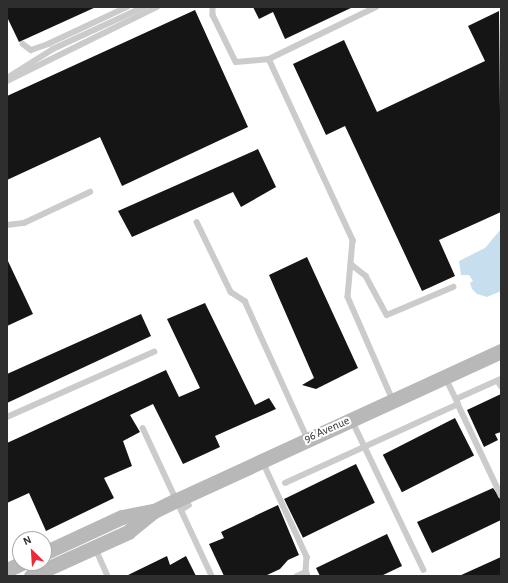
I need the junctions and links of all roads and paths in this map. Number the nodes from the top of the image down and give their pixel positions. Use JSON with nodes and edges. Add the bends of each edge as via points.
{"nodes":[{"id":1,"x":127,"y":7,"type":"edge"},
{"id":2,"x":144,"y":7,"type":"edge"},
{"id":3,"x":157,"y":7,"type":"edge"},
{"id":4,"x":213,"y":7,"type":"edge"},
{"id":5,"x":376,"y":7,"type":"edge"},
{"id":6,"x":23,"y":44,"type":"dead end"},
{"id":7,"x":269,"y":59,"type":"junction"},
{"id":8,"x":7,"y":78,"type":"edge"},
{"id":9,"x":7,"y":81,"type":"edge"},
{"id":10,"x":90,"y":192,"type":"dead end"},
{"id":11,"x":197,"y":222,"type":"dead end"},
{"id":12,"x":7,"y":225,"type":"edge"},
{"id":13,"x":352,"y":265,"type":"junction"},
{"id":14,"x":454,"y":288,"type":"dead end"},
{"id":15,"x":501,"y":351,"type":"edge"},
{"id":16,"x":154,"y":352,"type":"dead end"},
{"id":17,"x":445,"y":377,"type":"junction"},
{"id":18,"x":500,"y":382,"type":"edge"},
{"id":19,"x":393,"y":400,"type":"junction"},
{"id":20,"x":457,"y":402,"type":"junction"},
{"id":21,"x":7,"y":417,"type":"edge"},
{"id":22,"x":352,"y":419,"type":"junction"},
{"id":23,"x":143,"y":428,"type":"dead end"},
{"id":24,"x":308,"y":439,"type":"junction"},
{"id":25,"x":365,"y":446,"type":"junction"},
{"id":26,"x":262,"y":460,"type":"junction"},
{"id":27,"x":285,"y":483,"type":"dead end"},
{"id":28,"x":501,"y":495,"type":"edge"},
{"id":29,"x":182,"y":505,"type":"junction"},
{"id":30,"x":154,"y":511,"type":"junction"},
{"id":31,"x":95,"y":547,"type":"junction"},
{"id":32,"x":52,"y":549,"type":"edge"},
{"id":33,"x":424,"y":570,"type":"dead end"},
{"id":34,"x":39,"y":574,"type":"edge"},
{"id":35,"x":307,"y":574,"type":"edge"},
{"id":36,"x":108,"y":576,"type":"edge"},
{"id":37,"x":212,"y":576,"type":"edge"},
{"id":38,"x":297,"y":576,"type":"edge"}],
"edges":[{"from":1,"to":6,"type":"lane","via":[[48,44],[31,50]]},
{"from":2,"to":8,"type":"lane","via":[[53,49]]},
{"from":3,"to":9,"type":"lane"},
{"from":4,"to":7,"type":"lane","via":[[213,15],[236,62]]},
{"from":5,"to":7,"type":"lane"},
{"from":7,"to":13,"type":"lane","via":[[353,240]]},
{"from":10,"to":12,"type":"lane","via":[[24,223]]},
{"from":11,"to":24,"type":"lane","via":[[231,292],[245,301]]},
{"from":13,"to":14,"type":"lane","via":[[366,276],[387,315]]},
{"from":13,"to":19,"type":"lane","via":[[348,297]]},
{"from":15,"to":17,"type":"main road","name":"96 Avenue"},
{"from":16,"to":21,"type":"lane"},
{"from":17,"to":19,"type":"main road","name":"96 Avenue"},
{"from":17,"to":20,"type":"lane"},
{"from":18,"to":20,"type":"lane"},
{"from":19,"to":22,"type":"main road","name":"96 Avenue"},
{"from":20,"to":25,"type":"lane"},
{"from":20,"to":28,"type":"lane"},
{"from":22,"to":24,"type":"main road","name":"96 Avenue"},
{"from":22,"to":25,"type":"lane"},
{"from":23,"to":29,"type":"lane"},
{"from":24,"to":26,"type":"main road","name":"96 Avenue"},
{"from":25,"to":27,"type":"lane"},
{"from":25,"to":33,"type":"lane"},
{"from":26,"to":29,"type":"main road","name":"96 Avenue"},
{"from":26,"to":35,"type":"lane","via":[[307,557]]},
{"from":29,"to":30,"type":"main road","name":"96 Avenue"},
{"from":29,"to":37,"type":"lane"},
{"from":30,"to":31,"type":"main road","name":"96 Avenue","via":[[128,532]]},
{"from":30,"to":32,"type":"main road","name":"96 Avenue","via":[[122,517]]},
{"from":31,"to":34,"type":"main road","name":"96 Avenue"},
{"from":31,"to":36,"type":"lane"},
{"from":35,"to":38,"type":"lane"}]}
